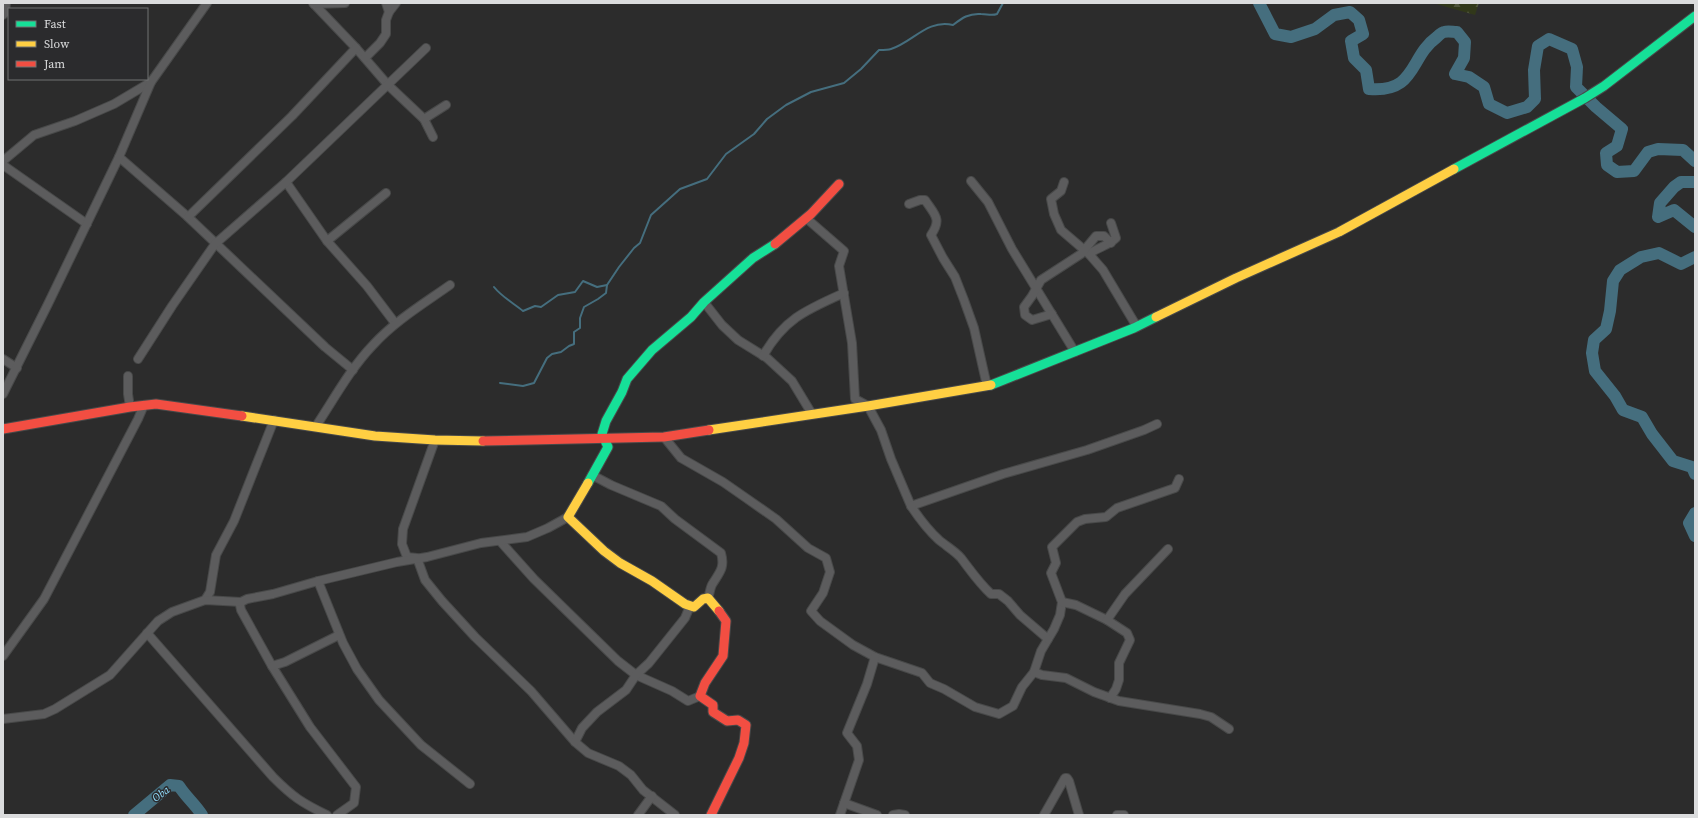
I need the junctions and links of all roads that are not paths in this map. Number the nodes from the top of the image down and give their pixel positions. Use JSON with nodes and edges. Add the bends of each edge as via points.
{"nodes":[{"id":1,"x":6,"y":3,"type":"edge"},
{"id":2,"x":207,"y":3,"type":"edge"},
{"id":3,"x":345,"y":3,"type":"edge"},
{"id":4,"x":386,"y":3,"type":"edge"},
{"id":5,"x":396,"y":3,"type":"edge"},
{"id":6,"x":313,"y":4,"type":"edge"},
{"id":7,"x":389,"y":12,"type":"junction"},
{"id":8,"x":3,"y":15,"type":"edge"},
{"id":9,"x":1695,"y":16,"type":"edge"},
{"id":10,"x":356,"y":48,"type":"junction"},
{"id":11,"x":426,"y":48,"type":"dead end"},
{"id":12,"x":365,"y":58,"type":"junction"},
{"id":13,"x":151,"y":82,"type":"junction"},
{"id":14,"x":388,"y":85,"type":"junction"},
{"id":15,"x":446,"y":105,"type":"dead end"},
{"id":16,"x":424,"y":119,"type":"junction"},
{"id":17,"x":433,"y":137,"type":"dead end"},
{"id":18,"x":119,"y":157,"type":"junction"},
{"id":19,"x":3,"y":161,"type":"edge"},
{"id":20,"x":3,"y":165,"type":"edge"},
{"id":21,"x":971,"y":181,"type":"dead end"},
{"id":22,"x":286,"y":182,"type":"junction"},
{"id":23,"x":1064,"y":182,"type":"dead end"},
{"id":24,"x":839,"y":184,"type":"dead end"},
{"id":25,"x":386,"y":193,"type":"dead end"},
{"id":26,"x":909,"y":204,"type":"dead end"},
{"id":27,"x":188,"y":217,"type":"junction"},
{"id":28,"x":806,"y":218,"type":"junction"},
{"id":29,"x":1111,"y":223,"type":"dead end"},
{"id":30,"x":87,"y":224,"type":"junction"},
{"id":31,"x":327,"y":241,"type":"junction"},
{"id":32,"x":1111,"y":243,"type":"junction"},
{"id":33,"x":215,"y":244,"type":"junction"},
{"id":34,"x":1087,"y":252,"type":"junction"},
{"id":35,"x":450,"y":285,"type":"dead end"},
{"id":36,"x":1036,"y":289,"type":"junction"},
{"id":37,"x":844,"y":293,"type":"junction"},
{"id":38,"x":704,"y":302,"type":"junction"},
{"id":39,"x":1052,"y":314,"type":"junction"},
{"id":40,"x":395,"y":323,"type":"junction"},
{"id":41,"x":1137,"y":327,"type":"junction"},
{"id":42,"x":1075,"y":352,"type":"junction"},
{"id":43,"x":763,"y":356,"type":"junction"},
{"id":44,"x":3,"y":359,"type":"edge"},
{"id":45,"x":138,"y":359,"type":"dead end"},
{"id":46,"x":17,"y":368,"type":"junction"},
{"id":47,"x":354,"y":370,"type":"junction"},
{"id":48,"x":128,"y":376,"type":"dead end"},
{"id":49,"x":987,"y":386,"type":"junction"},
{"id":50,"x":3,"y":394,"type":"edge"},
{"id":51,"x":144,"y":405,"type":"junction"},
{"id":52,"x":868,"y":406,"type":"junction"},
{"id":53,"x":130,"y":407,"type":"junction"},
{"id":54,"x":812,"y":414,"type":"junction"},
{"id":55,"x":274,"y":420,"type":"junction"},
{"id":56,"x":1156,"y":424,"type":"dead end"},
{"id":57,"x":316,"y":426,"type":"junction"},
{"id":58,"x":3,"y":429,"type":"edge"},
{"id":59,"x":664,"y":437,"type":"junction"},
{"id":60,"x":605,"y":438,"type":"junction"},
{"id":61,"x":435,"y":440,"type":"junction"},
{"id":62,"x":592,"y":475,"type":"junction"},
{"id":63,"x":1179,"y":479,"type":"dead end"},
{"id":64,"x":911,"y":506,"type":"junction"},
{"id":65,"x":568,"y":517,"type":"junction"},
{"id":66,"x":500,"y":541,"type":"junction"},
{"id":67,"x":1168,"y":549,"type":"dead end"},
{"id":68,"x":417,"y":558,"type":"junction"},
{"id":69,"x":318,"y":581,"type":"junction"},
{"id":70,"x":708,"y":598,"type":"junction"},
{"id":71,"x":206,"y":600,"type":"junction"},
{"id":72,"x":240,"y":602,"type":"junction"},
{"id":73,"x":1062,"y":602,"type":"junction"},
{"id":74,"x":690,"y":606,"type":"junction"},
{"id":75,"x":1108,"y":620,"type":"junction"},
{"id":76,"x":147,"y":633,"type":"junction"},
{"id":77,"x":339,"y":635,"type":"junction"},
{"id":78,"x":1048,"y":639,"type":"junction"},
{"id":79,"x":3,"y":656,"type":"edge"},
{"id":80,"x":875,"y":657,"type":"junction"},
{"id":81,"x":272,"y":666,"type":"junction"},
{"id":82,"x":1034,"y":672,"type":"junction"},
{"id":83,"x":636,"y":675,"type":"junction"},
{"id":84,"x":700,"y":696,"type":"junction"},
{"id":85,"x":1110,"y":698,"type":"junction"},
{"id":86,"x":3,"y":719,"type":"edge"},
{"id":87,"x":1229,"y":729,"type":"dead end"},
{"id":88,"x":575,"y":742,"type":"junction"},
{"id":89,"x":470,"y":784,"type":"dead end"},
{"id":90,"x":652,"y":796,"type":"junction"},
{"id":91,"x":844,"y":803,"type":"junction"},
{"id":92,"x":327,"y":815,"type":"edge"},
{"id":93,"x":337,"y":815,"type":"edge"},
{"id":94,"x":638,"y":815,"type":"edge"},
{"id":95,"x":675,"y":815,"type":"edge"},
{"id":96,"x":711,"y":815,"type":"edge"},
{"id":97,"x":840,"y":815,"type":"edge"},
{"id":98,"x":877,"y":815,"type":"edge"},
{"id":99,"x":893,"y":815,"type":"edge"},
{"id":100,"x":905,"y":815,"type":"edge"},
{"id":101,"x":1044,"y":815,"type":"edge"},
{"id":102,"x":1079,"y":815,"type":"edge"},
{"id":103,"x":1117,"y":815,"type":"edge"},
{"id":104,"x":1124,"y":815,"type":"edge"}],
"edges":[{"from":1,"to":8,"type":"street"},
{"from":2,"to":13,"type":"street"},
{"from":3,"to":6,"type":"street"},
{"from":4,"to":7,"type":"street"},
{"from":5,"to":7,"type":"street"},
{"from":6,"to":10,"type":"street"},
{"from":7,"to":12,"type":"street","via":[[386,34]]},
{"from":9,"to":41,"type":"street","via":[[1585,98],[1338,232]]},
{"from":10,"to":12,"type":"street"},
{"from":10,"to":27,"type":"street","via":[[292,116]]},
{"from":11,"to":14,"type":"street"},
{"from":12,"to":14,"type":"street"},
{"from":13,"to":18,"type":"street"},
{"from":13,"to":19,"type":"street","via":[[114,104],[34,135]]},
{"from":14,"to":16,"type":"street"},
{"from":14,"to":22,"type":"street"},
{"from":15,"to":16,"type":"street"},
{"from":16,"to":17,"type":"street"},
{"from":18,"to":27,"type":"street"},
{"from":18,"to":30,"type":"street"},
{"from":20,"to":30,"type":"street"},
{"from":21,"to":36,"type":"street","via":[[988,202]]},
{"from":22,"to":31,"type":"street"},
{"from":22,"to":33,"type":"street"},
{"from":23,"to":34,"type":"street","via":[[1061,191],[1051,200],[1054,214],[1061,230]]},
{"from":24,"to":28,"type":"street"},
{"from":25,"to":31,"type":"street"},
{"from":26,"to":49,"type":"street","via":[[925,200],[937,218],[937,226],[931,235],[955,277],[964,300],[974,328]]},
{"from":27,"to":33,"type":"street"},
{"from":28,"to":37,"type":"street","via":[[844,251],[839,266]]},
{"from":28,"to":38,"type":"street","via":[[780,241],[753,258]]},
{"from":29,"to":32,"type":"street","via":[[1116,238]]},
{"from":30,"to":46,"type":"street"},
{"from":31,"to":40,"type":"street","via":[[367,286]]},
{"from":32,"to":34,"type":"street"},
{"from":32,"to":34,"type":"street","via":[[1104,236],[1096,236]]},
{"from":33,"to":45,"type":"street"},
{"from":33,"to":47,"type":"street","via":[[325,347]]},
{"from":34,"to":36,"type":"street","via":[[1041,280]]},
{"from":34,"to":41,"type":"street","via":[[1103,270]]},
{"from":35,"to":40,"type":"street"},
{"from":36,"to":39,"type":"street"},
{"from":36,"to":39,"type":"street","via":[[1024,307],[1025,315],[1032,320]]},
{"from":37,"to":43,"type":"street","via":[[792,320],[772,340]]},
{"from":37,"to":52,"type":"street","via":[[852,343],[855,399]]},
{"from":38,"to":43,"type":"street","via":[[738,340]]},
{"from":38,"to":60,"type":"street","via":[[691,317],[652,350],[627,379],[606,421],[602,434]]},
{"from":39,"to":42,"type":"street"},
{"from":40,"to":47,"type":"street","via":[[372,346]]},
{"from":41,"to":42,"type":"street"},
{"from":42,"to":49,"type":"street"},
{"from":43,"to":54,"type":"street","via":[[792,381]]},
{"from":44,"to":46,"type":"street"},
{"from":46,"to":50,"type":"street"},
{"from":47,"to":57,"type":"street"},
{"from":48,"to":53,"type":"street"},
{"from":49,"to":52,"type":"street"},
{"from":51,"to":53,"type":"street"},
{"from":51,"to":55,"type":"street","via":[[156,404]]},
{"from":51,"to":79,"type":"street","via":[[44,599]]},
{"from":52,"to":54,"type":"street"},
{"from":52,"to":64,"type":"street","via":[[881,430]]},
{"from":53,"to":58,"type":"street"},
{"from":54,"to":59,"type":"street"},
{"from":55,"to":57,"type":"street"},
{"from":55,"to":71,"type":"street","via":[[234,521],[216,555],[210,592]]},
{"from":56,"to":64,"type":"street","via":[[1087,450],[1003,474]]},
{"from":57,"to":61,"type":"street","via":[[375,436]]},
{"from":59,"to":60,"type":"street"},
{"from":59,"to":80,"type":"street","via":[[681,458],[723,482],[776,519],[808,548],[826,558],[830,572],[823,593],[811,611],[820,621],[853,645]]},
{"from":60,"to":61,"type":"street"},
{"from":60,"to":62,"type":"street","via":[[608,447]]},
{"from":61,"to":68,"type":"street","via":[[403,529],[404,552],[407,557]]},
{"from":62,"to":65,"type":"street"},
{"from":62,"to":70,"type":"street","via":[[661,506],[721,553],[722,570],[712,584]]},
{"from":63,"to":73,"type":"street","via":[[1175,488],[1117,508],[1106,517],[1077,522],[1061,536],[1052,547],[1056,563],[1051,573]]},
{"from":64,"to":78,"type":"street","via":[[925,525],[960,557],[986,590],[991,594],[999,594],[1008,601]]},
{"from":65,"to":66,"type":"street","via":[[527,537]]},
{"from":65,"to":74,"type":"street","via":[[620,563]]},
{"from":66,"to":68,"type":"street"},
{"from":66,"to":83,"type":"street","via":[[589,634]]},
{"from":67,"to":75,"type":"street","via":[[1125,594]]},
{"from":68,"to":69,"type":"street"},
{"from":68,"to":88,"type":"street","via":[[425,580],[442,601],[474,637],[531,691]]},
{"from":69,"to":72,"type":"street"},
{"from":69,"to":77,"type":"street"},
{"from":70,"to":74,"type":"street","via":[[703,598],[694,606]]},
{"from":70,"to":84,"type":"street","via":[[726,621],[723,656],[705,683]]},
{"from":71,"to":72,"type":"street"},
{"from":71,"to":76,"type":"street","via":[[172,612],[158,621]]},
{"from":72,"to":81,"type":"street","via":[[241,610]]},
{"from":73,"to":75,"type":"street","via":[[1076,605]]},
{"from":73,"to":78,"type":"street","via":[[1060,615]]},
{"from":74,"to":83,"type":"street","via":[[685,618],[649,663]]},
{"from":75,"to":85,"type":"street","via":[[1127,633],[1130,640],[1119,663],[1119,680]]},
{"from":76,"to":86,"type":"street","via":[[110,674],[55,709],[44,714]]},
{"from":76,"to":92,"type":"street","via":[[273,777],[302,803]]},
{"from":77,"to":81,"type":"street"},
{"from":77,"to":89,"type":"street","via":[[357,669],[379,700],[421,745]]},
{"from":78,"to":82,"type":"street"},
{"from":80,"to":82,"type":"street","via":[[922,674],[930,683],[975,707],[998,714],[1013,706],[1022,687]]},
{"from":80,"to":91,"type":"street","via":[[847,733],[857,746],[859,760]]},
{"from":81,"to":93,"type":"street","via":[[310,727],[356,787],[354,803]]},
{"from":82,"to":85,"type":"street","via":[[1066,678]]},
{"from":83,"to":84,"type":"street","via":[[688,701]]},
{"from":83,"to":88,"type":"street","via":[[626,690],[582,728]]},
{"from":84,"to":96,"type":"street","via":[[713,705],[713,712],[727,721],[738,720],[746,726],[746,736],[739,760],[720,802]]},
{"from":85,"to":87,"type":"street","via":[[1200,714],[1211,717]]},
{"from":88,"to":90,"type":"street","via":[[588,753],[619,766],[632,775]]},
{"from":90,"to":94,"type":"street"},
{"from":90,"to":95,"type":"street"},
{"from":91,"to":97,"type":"street"},
{"from":91,"to":98,"type":"street"},
{"from":99,"to":100,"type":"street"},
{"from":101,"to":102,"type":"street","via":[[1067,778]]},
{"from":103,"to":104,"type":"street"}]}
